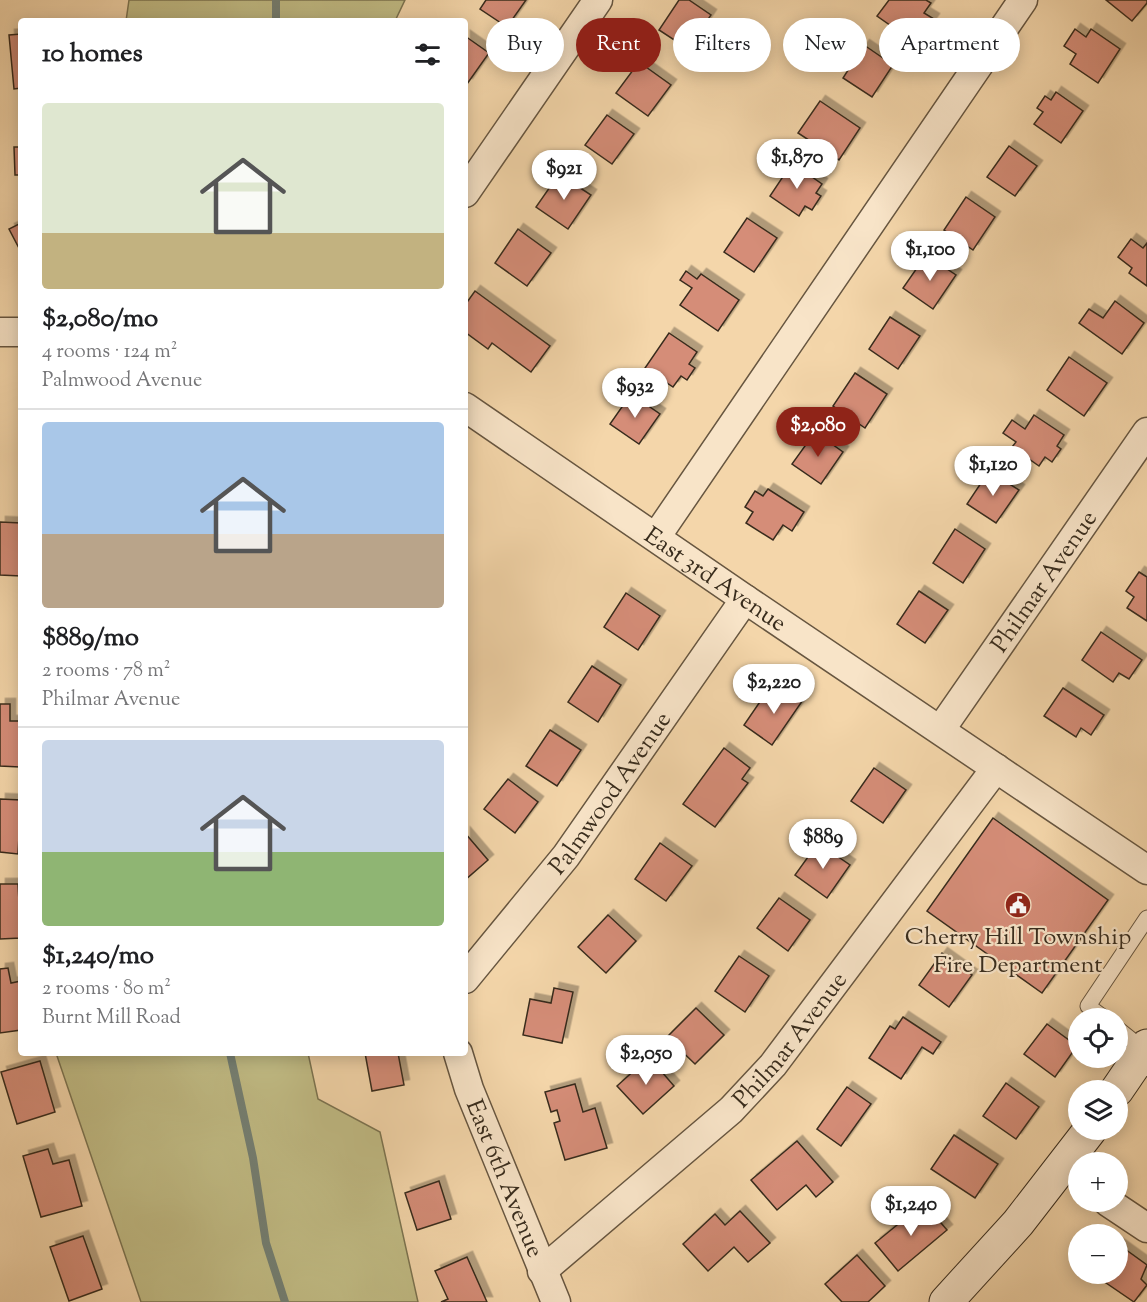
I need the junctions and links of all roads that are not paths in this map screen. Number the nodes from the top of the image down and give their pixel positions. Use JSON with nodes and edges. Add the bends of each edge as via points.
{"nodes":[{"id":1,"x":598,"y":0,"type":"edge"},
{"id":2,"x":1023,"y":0,"type":"edge"},
{"id":3,"x":468,"y":188,"type":"edge"},
{"id":4,"x":0,"y":332,"type":"edge"},
{"id":5,"x":18,"y":332,"type":"edge"},
{"id":6,"x":468,"y":409,"type":"edge"},
{"id":7,"x":1147,"y":432,"type":"edge"},
{"id":8,"x":656,"y":537,"type":"junction"},
{"id":9,"x":745,"y":599,"type":"junction"},
{"id":10,"x":941,"y":729,"type":"junction"},
{"id":11,"x":996,"y":768,"type":"junction"},
{"id":12,"x":1147,"y":870,"type":"edge"},
{"id":13,"x":1147,"y":918,"type":"edge"},
{"id":14,"x":468,"y":975,"type":"edge"},
{"id":15,"x":1091,"y":1008,"type":"edge"},
{"id":16,"x":1128,"y":1036,"type":"edge"},
{"id":17,"x":1146,"y":1048,"type":"edge"},
{"id":18,"x":459,"y":1056,"type":"edge"},
{"id":19,"x":1124,"y":1080,"type":"edge"},
{"id":20,"x":1068,"y":1177,"type":"edge"},
{"id":21,"x":1123,"y":1212,"type":"edge"},
{"id":22,"x":1147,"y":1228,"type":"edge"},
{"id":23,"x":542,"y":1271,"type":"junction"},
{"id":24,"x":556,"y":1302,"type":"edge"},
{"id":25,"x":946,"y":1302,"type":"edge"}],
"edges":[{"from":1,"to":3,"type":"street"},
{"from":2,"to":8,"type":"street"},
{"from":4,"to":5,"type":"street"},
{"from":6,"to":8,"type":"street","name":"East 3rd Avenue"},
{"from":7,"to":10,"type":"street","name":"Philmar Avenue"},
{"from":8,"to":9,"type":"street","name":"East 3rd Avenue"},
{"from":9,"to":10,"type":"street","name":"East 3rd Avenue"},
{"from":9,"to":14,"type":"street","name":"Palmwood Avenue","via":[[566,856]]},
{"from":10,"to":11,"type":"street","name":"East 3rd Avenue"},
{"from":11,"to":12,"type":"street","name":"East 3rd Avenue"},
{"from":11,"to":23,"type":"street","name":"Philmar Avenue","via":[[773,1065],[731,1110]]},
{"from":13,"to":15,"type":"lane","via":[[1088,1006]]},
{"from":16,"to":17,"type":"lane"},
{"from":17,"to":19,"type":"main road"},
{"from":18,"to":23,"type":"street","name":"East 6th Avenue"},
{"from":20,"to":25,"type":"main road","via":[[1018,1223]]},
{"from":21,"to":22,"type":"street"},
{"from":23,"to":24,"type":"street","name":"East 6th Avenue"}]}
